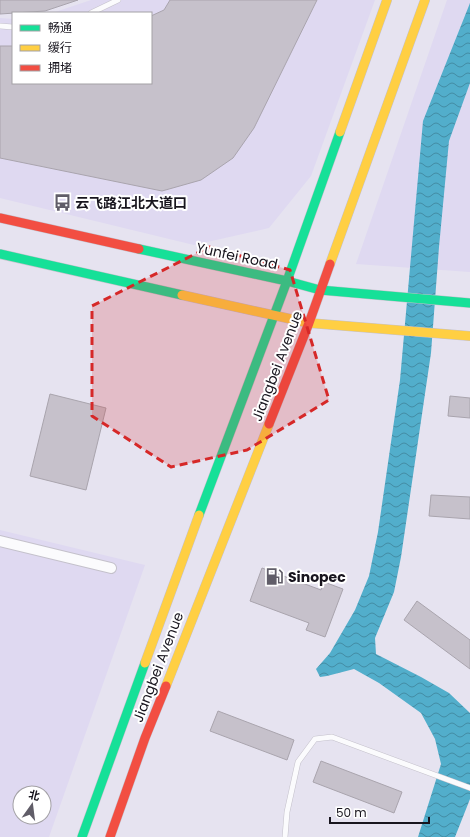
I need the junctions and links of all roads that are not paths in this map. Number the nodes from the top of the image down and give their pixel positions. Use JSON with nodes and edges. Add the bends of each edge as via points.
{"nodes":[{"id":1,"x":118,"y":0,"type":"edge"},
{"id":2,"x":387,"y":0,"type":"edge"},
{"id":3,"x":425,"y":0,"type":"edge"},
{"id":4,"x":93,"y":12,"type":"edge"},
{"id":5,"x":0,"y":26,"type":"edge"},
{"id":6,"x":12,"y":27,"type":"edge"},
{"id":7,"x":0,"y":218,"type":"edge"},
{"id":8,"x":0,"y":254,"type":"edge"},
{"id":9,"x":287,"y":281,"type":"junction"},
{"id":10,"x":320,"y":290,"type":"junction"},
{"id":11,"x":470,"y":303,"type":"edge"},
{"id":12,"x":274,"y":316,"type":"junction"},
{"id":13,"x":309,"y":323,"type":"junction"},
{"id":14,"x":470,"y":336,"type":"edge"},
{"id":15,"x":0,"y":541,"type":"edge"},
{"id":16,"x":111,"y":568,"type":"dead end"},
{"id":17,"x":470,"y":788,"type":"edge"},
{"id":18,"x":82,"y":837,"type":"edge"},
{"id":19,"x":110,"y":837,"type":"edge"},
{"id":20,"x":285,"y":837,"type":"edge"}],
"edges":[{"from":1,"to":4,"type":"lane"},
{"from":2,"to":9,"type":"main road","name":"Jiangbei Avenue"},
{"from":3,"to":10,"type":"main road","name":"Jiangbei Avenue"},
{"from":5,"to":6,"type":"lane"},
{"from":7,"to":9,"type":"main road","name":"Yunfei Road"},
{"from":8,"to":12,"type":"main road"},
{"from":9,"to":10,"type":"main road","name":"Yunfei Road"},
{"from":9,"to":12,"type":"main road","name":"Jiangbei Avenue"},
{"from":10,"to":11,"type":"main road","name":"Yunfei Road"},
{"from":10,"to":13,"type":"main road","name":"Jiangbei Avenue"},
{"from":12,"to":13,"type":"main road"},
{"from":12,"to":18,"type":"main road","name":"Jiangbei Avenue"},
{"from":13,"to":14,"type":"main road"},
{"from":13,"to":19,"type":"main road","name":"Jiangbei Avenue","via":[[145,738]]},
{"from":15,"to":16,"type":"street"},
{"from":17,"to":20,"type":"lane","via":[[332,737],[315,739],[298,762],[287,812]]}]}
